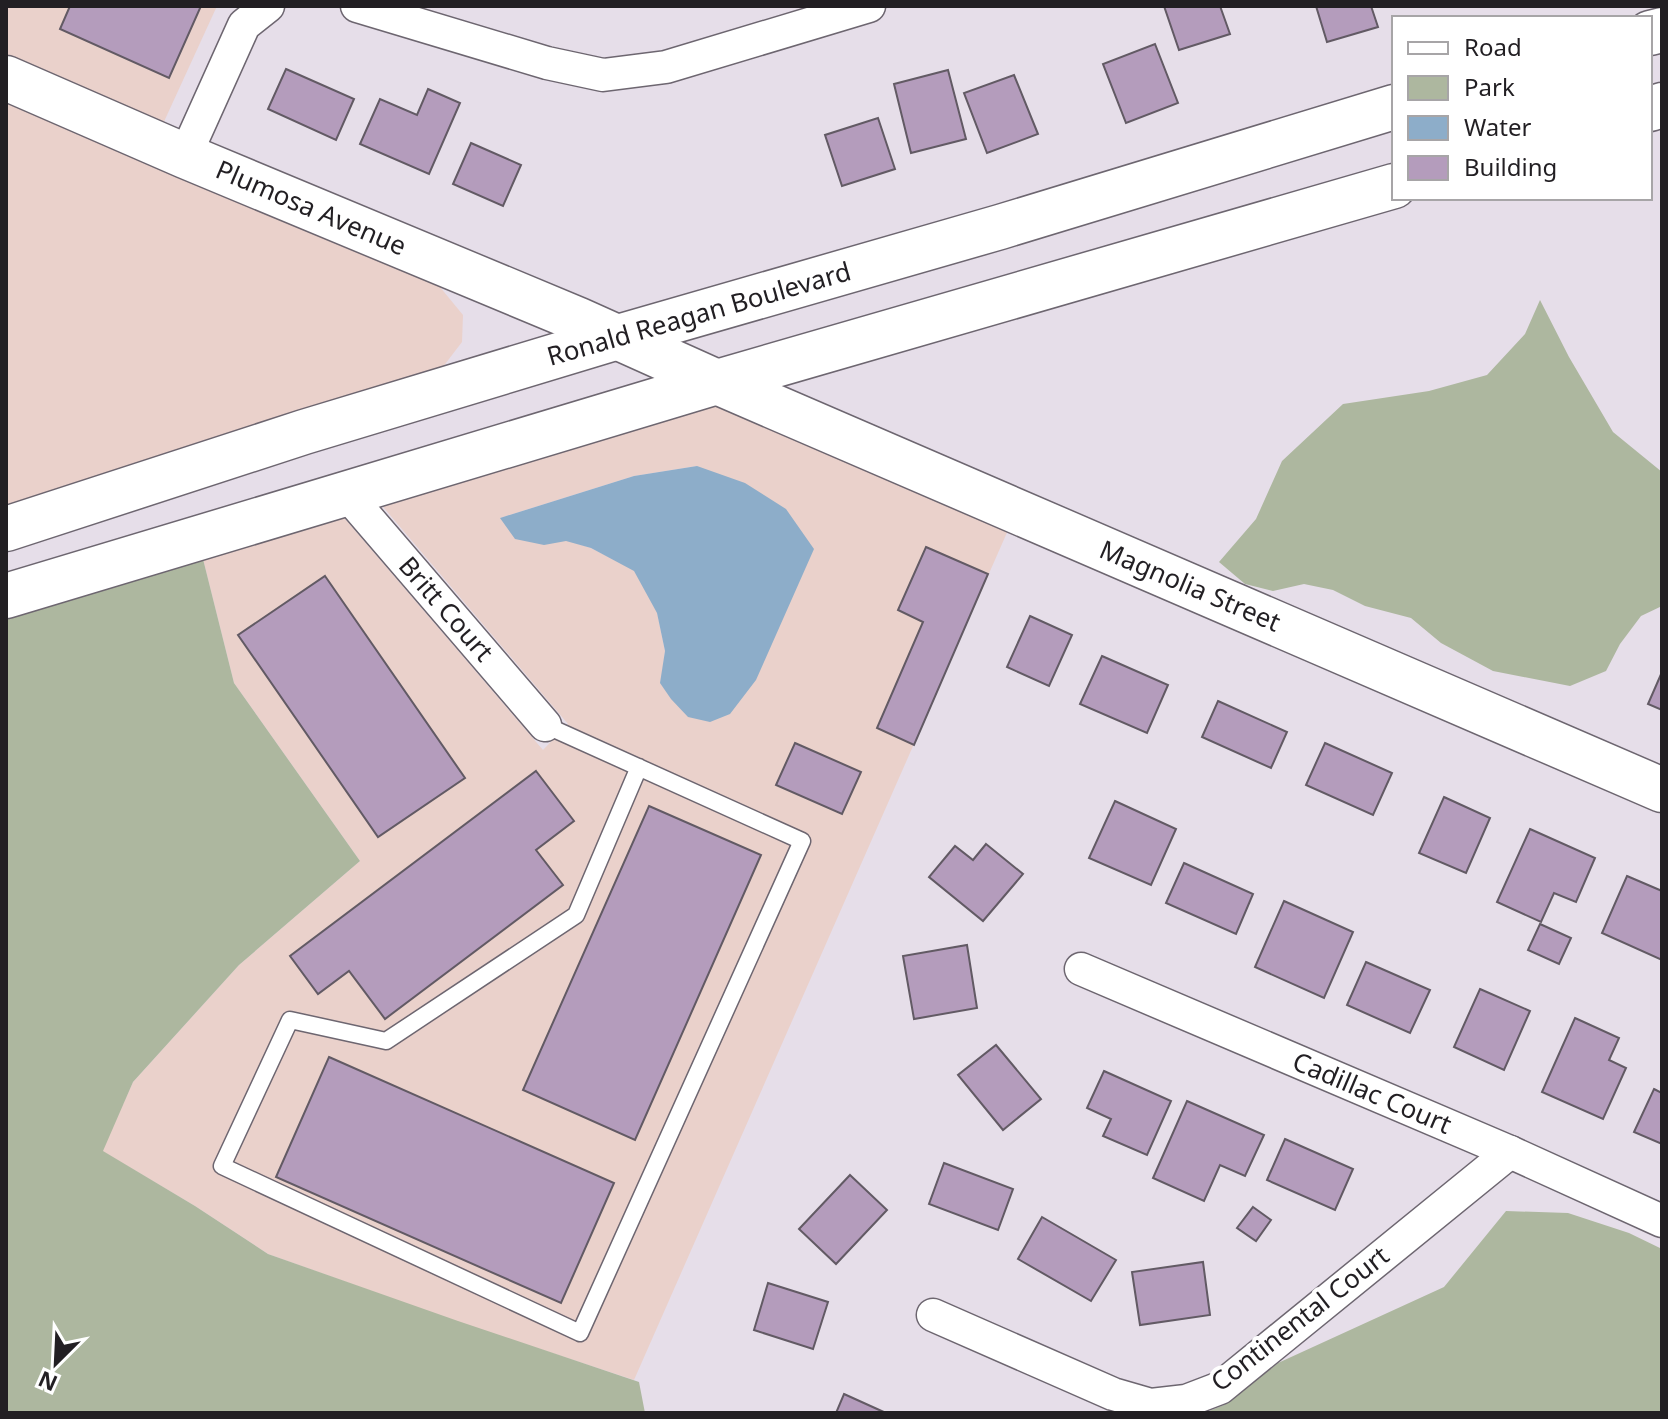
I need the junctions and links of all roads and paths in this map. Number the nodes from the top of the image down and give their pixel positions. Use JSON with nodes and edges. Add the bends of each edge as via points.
{"nodes":[{"id":1,"x":268,"y":6,"type":"edge"},
{"id":2,"x":357,"y":6,"type":"edge"},
{"id":3,"x":869,"y":6,"type":"edge"},
{"id":4,"x":6,"y":78,"type":"edge"},
{"id":5,"x":1392,"y":108,"type":"edge"},
{"id":6,"x":185,"y":156,"type":"junction"},
{"id":7,"x":1392,"y":187,"type":"edge"},
{"id":8,"x":618,"y":337,"type":"junction"},
{"id":9,"x":717,"y":382,"type":"junction"},
{"id":10,"x":346,"y":493,"type":"junction"},
{"id":11,"x":6,"y":529,"type":"edge"},
{"id":12,"x":6,"y":596,"type":"edge"},
{"id":13,"x":545,"y":725,"type":"joint"},
{"id":14,"x":639,"y":767,"type":"junction"},
{"id":15,"x":1662,"y":790,"type":"edge"},
{"id":16,"x":1081,"y":969,"type":"dead end"},
{"id":17,"x":1510,"y":1152,"type":"junction"},
{"id":18,"x":1662,"y":1221,"type":"edge"},
{"id":19,"x":933,"y":1315,"type":"dead end"}],
"edges":[{"from":1,"to":6,"type":"street","via":[[244,25]]},
{"from":2,"to":3,"type":"street","via":[[603,75],[666,67]]},
{"from":4,"to":6,"type":"main road","name":"Plumosa Avenue"},
{"from":5,"to":8,"type":"main road","name":"Ronald Reagan Boulevard"},
{"from":6,"to":8,"type":"main road","name":"Plumosa Avenue"},
{"from":7,"to":9,"type":"main road"},
{"from":8,"to":9,"type":"main road","name":"Plumosa Avenue"},
{"from":8,"to":11,"type":"main road","name":"Ronald Reagan Boulevard"},
{"from":9,"to":10,"type":"main road"},
{"from":9,"to":15,"type":"main road","name":"Magnolia Street"},
{"from":10,"to":12,"type":"main road"},
{"from":10,"to":13,"type":"street","name":"Britt Court"},
{"from":13,"to":14,"type":"lane"},
{"from":14,"to":14,"type":"lane","via":[[802,841],[580,1333],[222,1166],[290,1020],[386,1041],[576,915]]},
{"from":16,"to":17,"type":"street","name":"Cadillac Court"},
{"from":17,"to":18,"type":"street","name":"Cadillac Court"},
{"from":17,"to":19,"type":"street","name":"Continental Court","via":[[1220,1388],[1186,1401],[1151,1405],[1113,1394]]}]}
